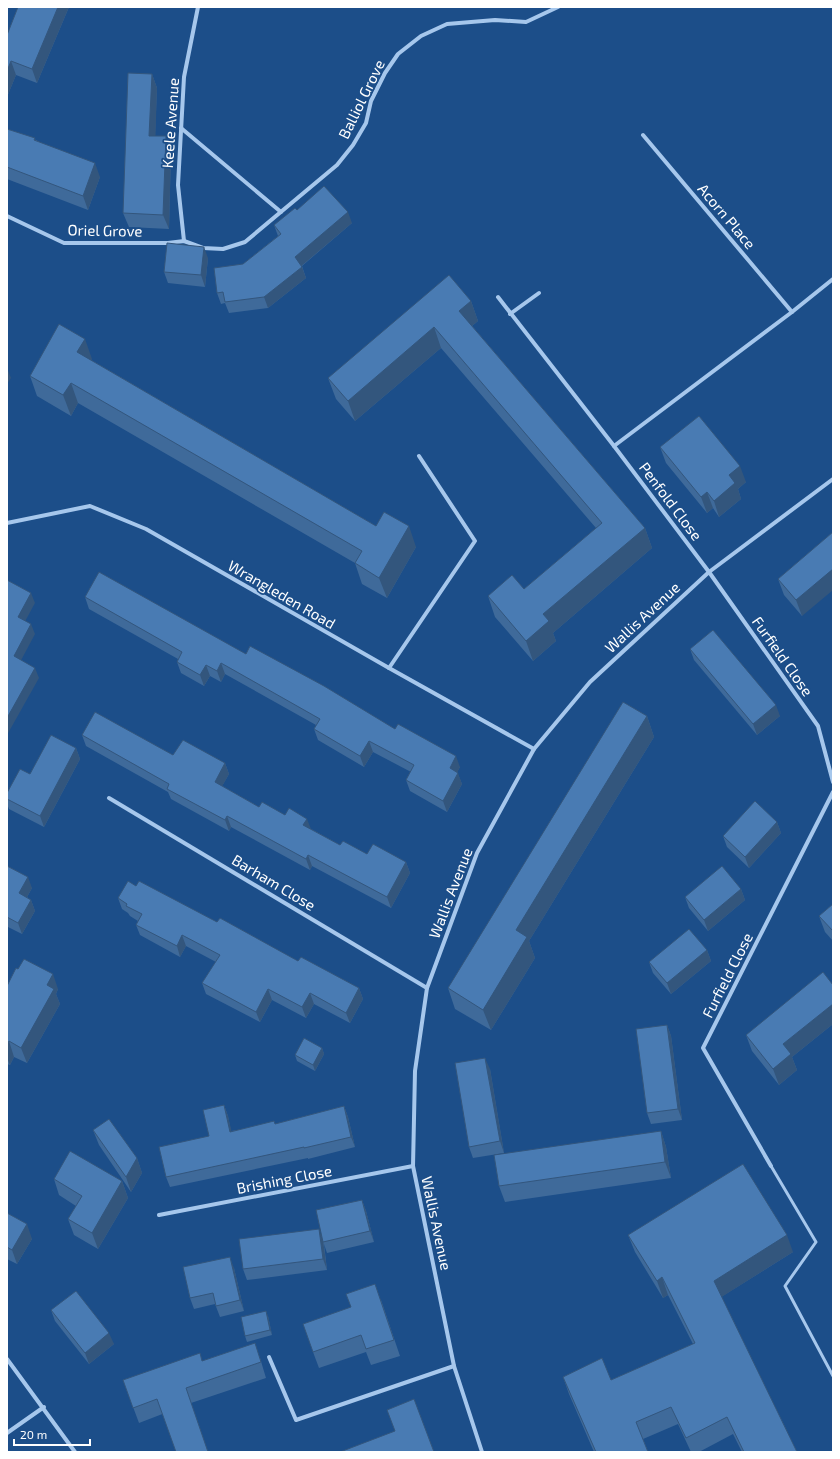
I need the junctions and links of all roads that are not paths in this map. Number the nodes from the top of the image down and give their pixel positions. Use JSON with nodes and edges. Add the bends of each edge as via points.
{"nodes":[{"id":1,"x":198,"y":7,"type":"edge"},
{"id":2,"x":558,"y":7,"type":"edge"},
{"id":3,"x":181,"y":128,"type":"junction"},
{"id":4,"x":644,"y":135,"type":"dead end"},
{"id":5,"x":281,"y":212,"type":"junction"},
{"id":6,"x":7,"y":216,"type":"edge"},
{"id":7,"x":184,"y":241,"type":"junction"},
{"id":8,"x":833,"y":279,"type":"edge"},
{"id":9,"x":539,"y":293,"type":"dead end"},
{"id":10,"x":498,"y":297,"type":"dead end"},
{"id":11,"x":792,"y":312,"type":"junction"},
{"id":12,"x":510,"y":314,"type":"junction"},
{"id":13,"x":614,"y":446,"type":"junction"},
{"id":14,"x":419,"y":456,"type":"dead end"},
{"id":15,"x":833,"y":479,"type":"edge"},
{"id":16,"x":7,"y":523,"type":"edge"},
{"id":17,"x":709,"y":572,"type":"junction"},
{"id":18,"x":389,"y":668,"type":"junction"},
{"id":19,"x":534,"y":749,"type":"junction"},
{"id":20,"x":833,"y":782,"type":"edge"},
{"id":21,"x":833,"y":792,"type":"edge"},
{"id":22,"x":109,"y":798,"type":"dead end"},
{"id":23,"x":427,"y":988,"type":"junction"},
{"id":24,"x":413,"y":1166,"type":"junction"},
{"id":25,"x":771,"y":1166,"type":"joint"},
{"id":26,"x":159,"y":1215,"type":"dead end"},
{"id":27,"x":268,"y":1357,"type":"dead end"},
{"id":28,"x":7,"y":1359,"type":"edge"},
{"id":29,"x":454,"y":1366,"type":"junction"},
{"id":30,"x":833,"y":1376,"type":"edge"},
{"id":31,"x":44,"y":1407,"type":"junction"},
{"id":32,"x":7,"y":1433,"type":"edge"},
{"id":33,"x":75,"y":1452,"type":"edge"},
{"id":34,"x":482,"y":1452,"type":"edge"}],
"edges":[{"from":1,"to":3,"type":"street","name":"Keele Avenue","via":[[184,77]]},
{"from":2,"to":5,"type":"street","name":"Balliol Grove","via":[[526,22],[495,20],[447,24],[421,36],[398,54],[385,73],[371,101],[366,123],[354,145],[337,165]]},
{"from":3,"to":5,"type":"street"},
{"from":3,"to":7,"type":"street","name":"Keele Avenue","via":[[178,185]]},
{"from":4,"to":11,"type":"street","name":"Acorn Place"},
{"from":5,"to":7,"type":"street","name":"Balliol Grove","via":[[244,242],[223,249],[203,248]]},
{"from":6,"to":7,"type":"street","name":"Oriel Grove","via":[[64,243]]},
{"from":8,"to":11,"type":"street"},
{"from":9,"to":12,"type":"street"},
{"from":10,"to":12,"type":"street","name":"Penfold Close"},
{"from":11,"to":13,"type":"street"},
{"from":12,"to":13,"type":"street","name":"Penfold Close"},
{"from":13,"to":17,"type":"street","name":"Penfold Close"},
{"from":14,"to":18,"type":"street","via":[[475,541]]},
{"from":15,"to":17,"type":"street","name":"Wallis Avenue"},
{"from":16,"to":18,"type":"street","name":"Wrangleden Road","via":[[90,506],[146,529]]},
{"from":17,"to":19,"type":"street","name":"Wallis Avenue","via":[[590,682]]},
{"from":17,"to":20,"type":"street","name":"Furfield Close","via":[[818,726]]},
{"from":18,"to":19,"type":"street","name":"Wrangleden Road"},
{"from":19,"to":23,"type":"street","name":"Wallis Avenue","via":[[477,853]]},
{"from":21,"to":25,"type":"street","name":"Furfield Close","via":[[703,1048]]},
{"from":22,"to":23,"type":"street","name":"Barham Close"},
{"from":23,"to":24,"type":"street","name":"Wallis Avenue","via":[[415,1070]]},
{"from":24,"to":26,"type":"street","name":"Brishing Close"},
{"from":24,"to":29,"type":"street","name":"Wallis Avenue"},
{"from":25,"to":30,"type":"lane","via":[[816,1242],[785,1286]]},
{"from":27,"to":29,"type":"street","via":[[296,1420]]},
{"from":28,"to":31,"type":"street"},
{"from":29,"to":34,"type":"street","name":"Wallis Avenue"},
{"from":31,"to":32,"type":"street"},
{"from":31,"to":33,"type":"street"}]}
